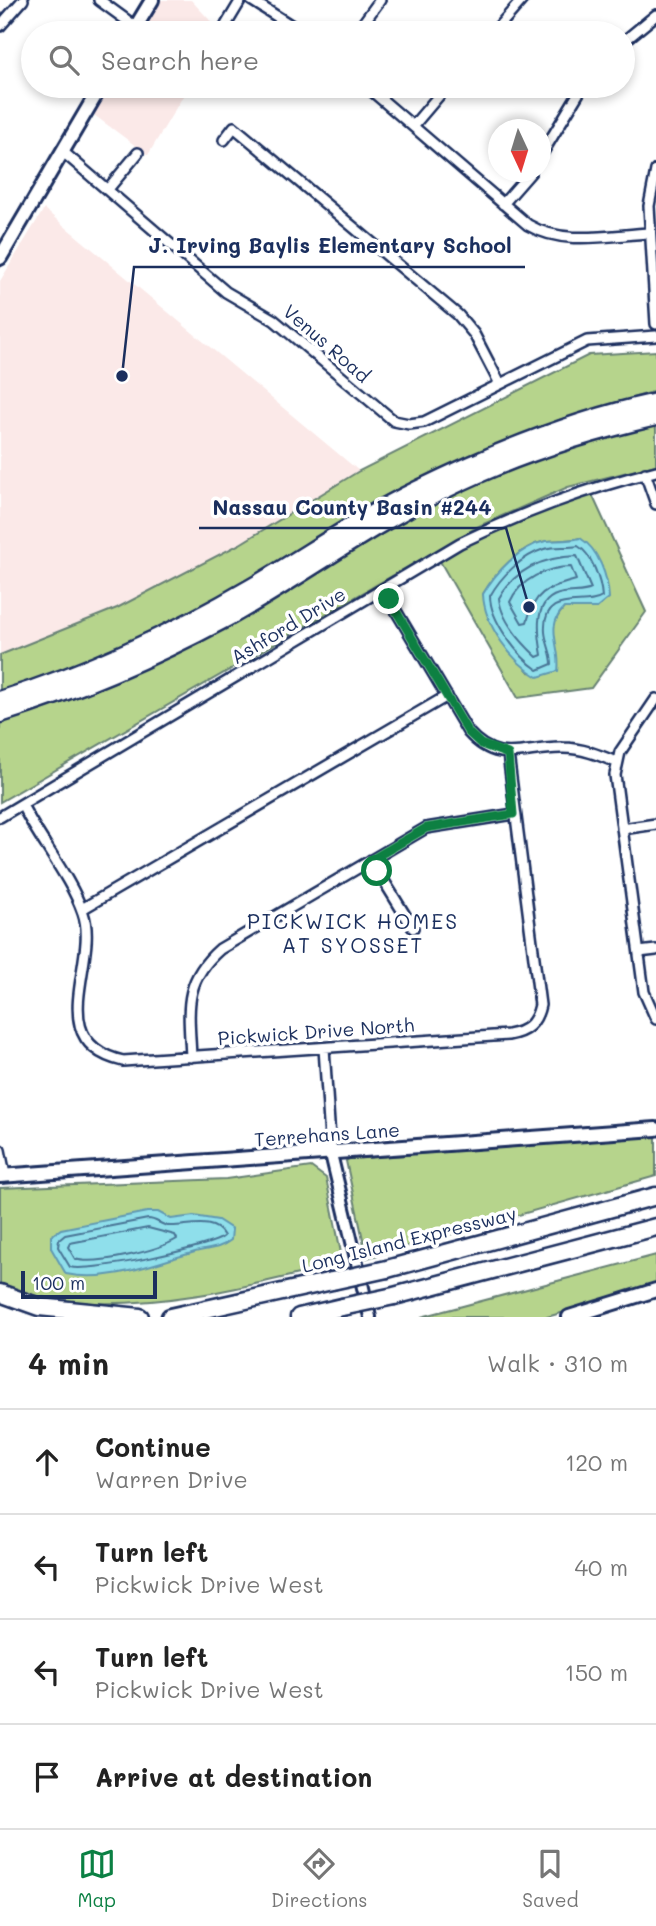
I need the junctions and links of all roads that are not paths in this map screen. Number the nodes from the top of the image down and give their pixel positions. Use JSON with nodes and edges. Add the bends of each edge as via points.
{"nodes":[{"id":1,"x":23,"y":0,"type":"edge"},
{"id":2,"x":99,"y":0,"type":"edge"},
{"id":3,"x":152,"y":0,"type":"edge"},
{"id":4,"x":242,"y":0,"type":"edge"},
{"id":5,"x":251,"y":0,"type":"edge"},
{"id":6,"x":380,"y":0,"type":"edge"},
{"id":7,"x":522,"y":0,"type":"edge"},
{"id":8,"x":656,"y":15,"type":"edge"},
{"id":9,"x":124,"y":21,"type":"edge"},
{"id":10,"x":139,"y":21,"type":"edge"},
{"id":11,"x":229,"y":21,"type":"edge"},
{"id":12,"x":284,"y":21,"type":"edge"},
{"id":13,"x":365,"y":21,"type":"edge"},
{"id":14,"x":504,"y":21,"type":"edge"},
{"id":15,"x":0,"y":26,"type":"edge"},
{"id":16,"x":635,"y":32,"type":"edge"},
{"id":17,"x":94,"y":98,"type":"edge"},
{"id":18,"x":380,"y":98,"type":"edge"},
{"id":19,"x":437,"y":98,"type":"edge"},
{"id":20,"x":576,"y":98,"type":"edge"},
{"id":21,"x":413,"y":126,"type":"junction"},
{"id":22,"x":224,"y":140,"type":"dead end"},
{"id":23,"x":551,"y":140,"type":"edge"},
{"id":24,"x":62,"y":151,"type":"junction"},
{"id":25,"x":138,"y":153,"type":"dead end"},
{"id":26,"x":656,"y":170,"type":"edge"},
{"id":27,"x":522,"y":182,"type":"edge"},
{"id":28,"x":108,"y":189,"type":"junction"},
{"id":29,"x":503,"y":204,"type":"junction"},
{"id":30,"x":650,"y":233,"type":"junction"},
{"id":31,"x":0,"y":258,"type":"edge"},
{"id":32,"x":656,"y":324,"type":"edge"},
{"id":33,"x":656,"y":336,"type":"edge"},
{"id":34,"x":500,"y":384,"type":"junction"},
{"id":35,"x":656,"y":402,"type":"edge"},
{"id":36,"x":656,"y":417,"type":"edge"},
{"id":37,"x":656,"y":471,"type":"edge"},
{"id":38,"x":645,"y":474,"type":"junction"},
{"id":39,"x":656,"y":504,"type":"edge"},
{"id":40,"x":383,"y":589,"type":"junction"},
{"id":41,"x":447,"y":696,"type":"junction"},
{"id":42,"x":656,"y":699,"type":"edge"},
{"id":43,"x":0,"y":700,"type":"edge"},
{"id":44,"x":0,"y":714,"type":"edge"},
{"id":45,"x":508,"y":754,"type":"junction"},
{"id":46,"x":616,"y":762,"type":"junction"},
{"id":47,"x":22,"y":805,"type":"junction"},
{"id":48,"x":513,"y":814,"type":"junction"},
{"id":49,"x":0,"y":817,"type":"edge"},
{"id":50,"x":656,"y":824,"type":"edge"},
{"id":51,"x":622,"y":829,"type":"junction"},
{"id":52,"x":371,"y":860,"type":"junction"},
{"id":53,"x":82,"y":909,"type":"junction"},
{"id":54,"x":413,"y":928,"type":"dead end"},
{"id":55,"x":656,"y":950,"type":"edge"},
{"id":56,"x":639,"y":952,"type":"junction"},
{"id":57,"x":656,"y":1018,"type":"edge"},
{"id":58,"x":324,"y":1048,"type":"junction"},
{"id":59,"x":191,"y":1057,"type":"junction"},
{"id":60,"x":656,"y":1129,"type":"edge"},
{"id":61,"x":0,"y":1150,"type":"edge"},
{"id":62,"x":331,"y":1154,"type":"junction"},
{"id":63,"x":3,"y":1176,"type":"edge"},
{"id":64,"x":656,"y":1196,"type":"edge"},
{"id":65,"x":656,"y":1227,"type":"edge"},
{"id":66,"x":656,"y":1290,"type":"edge"},
{"id":67,"x":0,"y":1293,"type":"edge"},
{"id":68,"x":601,"y":1312,"type":"edge"},
{"id":69,"x":140,"y":1317,"type":"edge"},
{"id":70,"x":170,"y":1317,"type":"edge"},
{"id":71,"x":299,"y":1317,"type":"edge"},
{"id":72,"x":370,"y":1317,"type":"edge"},
{"id":73,"x":569,"y":1317,"type":"edge"}],
"edges":[{"from":1,"to":15,"type":"street"},
{"from":2,"to":9,"type":"street"},
{"from":3,"to":10,"type":"main road"},
{"from":4,"to":11,"type":"street"},
{"from":5,"to":12,"type":"street"},
{"from":6,"to":13,"type":"street"},
{"from":7,"to":14,"type":"street"},
{"from":8,"to":16,"type":"street"},
{"from":17,"to":24,"type":"main road"},
{"from":18,"to":21,"type":"street"},
{"from":19,"to":21,"type":"street"},
{"from":20,"to":23,"type":"street"},
{"from":21,"to":29,"type":"street"},
{"from":22,"to":34,"type":"street","via":[[234,128],[458,315],[474,334]]},
{"from":24,"to":28,"type":"street","name":"Venus Road"},
{"from":24,"to":31,"type":"main road"},
{"from":25,"to":28,"type":"street"},
{"from":26,"to":30,"type":"street","via":[[650,191]]},
{"from":27,"to":29,"type":"street"},
{"from":28,"to":34,"type":"street","name":"Venus Road","via":[[226,292],[274,320],[394,421],[424,422]]},
{"from":29,"to":30,"type":"street","via":[[528,225],[555,237]]},
{"from":30,"to":32,"type":"street"},
{"from":33,"to":34,"type":"street","via":[[587,341]]},
{"from":35,"to":43,"type":"highway","via":[[557,432],[416,490],[161,637],[66,678]]},
{"from":36,"to":44,"type":"highway","via":[[557,444],[442,491],[193,635],[107,675]]},
{"from":37,"to":38,"type":"street","name":"Ashford Drive"},
{"from":38,"to":39,"type":"street"},
{"from":38,"to":40,"type":"street","name":"Ashford Drive","via":[[578,491],[523,513],[460,543]]},
{"from":40,"to":41,"type":"street"},
{"from":40,"to":47,"type":"street","name":"Ashford Drive"},
{"from":41,"to":45,"type":"street","via":[[475,739]]},
{"from":41,"to":53,"type":"street"},
{"from":42,"to":46,"type":"street"},
{"from":45,"to":46,"type":"street","via":[[565,748]]},
{"from":45,"to":48,"type":"street"},
{"from":46,"to":51,"type":"street"},
{"from":47,"to":49,"type":"street","name":"Ashford Drive"},
{"from":47,"to":53,"type":"street"},
{"from":48,"to":52,"type":"street","via":[[426,828]]},
{"from":48,"to":58,"type":"street","name":"Pickwick Drive North","via":[[538,987],[538,1013],[532,1024],[508,1035]]},
{"from":50,"to":51,"type":"street"},
{"from":51,"to":56,"type":"street"},
{"from":52,"to":54,"type":"street"},
{"from":52,"to":59,"type":"street","via":[[206,961],[188,998]]},
{"from":53,"to":59,"type":"street","name":"Pickwick Drive North","via":[[87,938],[77,998],[80,1023],[92,1044],[103,1054],[124,1061]]},
{"from":55,"to":56,"type":"street"},
{"from":56,"to":57,"type":"street","via":[[644,992]]},
{"from":58,"to":59,"type":"street","name":"Pickwick Drive North"},
{"from":58,"to":62,"type":"street"},
{"from":60,"to":62,"type":"main road","name":"Terrehans Lane"},
{"from":61,"to":63,"type":"street"},
{"from":62,"to":63,"type":"main road","name":"Terrehans Lane"},
{"from":62,"to":72,"type":"street"},
{"from":64,"to":70,"type":"highway","name":"Long Island Expressway","bridge":true,"via":[[387,1269]]},
{"from":65,"to":71,"type":"highway","bridge":true},
{"from":66,"to":68,"type":"main road"},
{"from":67,"to":69,"type":"highway","via":[[39,1307]]},
{"from":68,"to":73,"type":"main road"}]}
